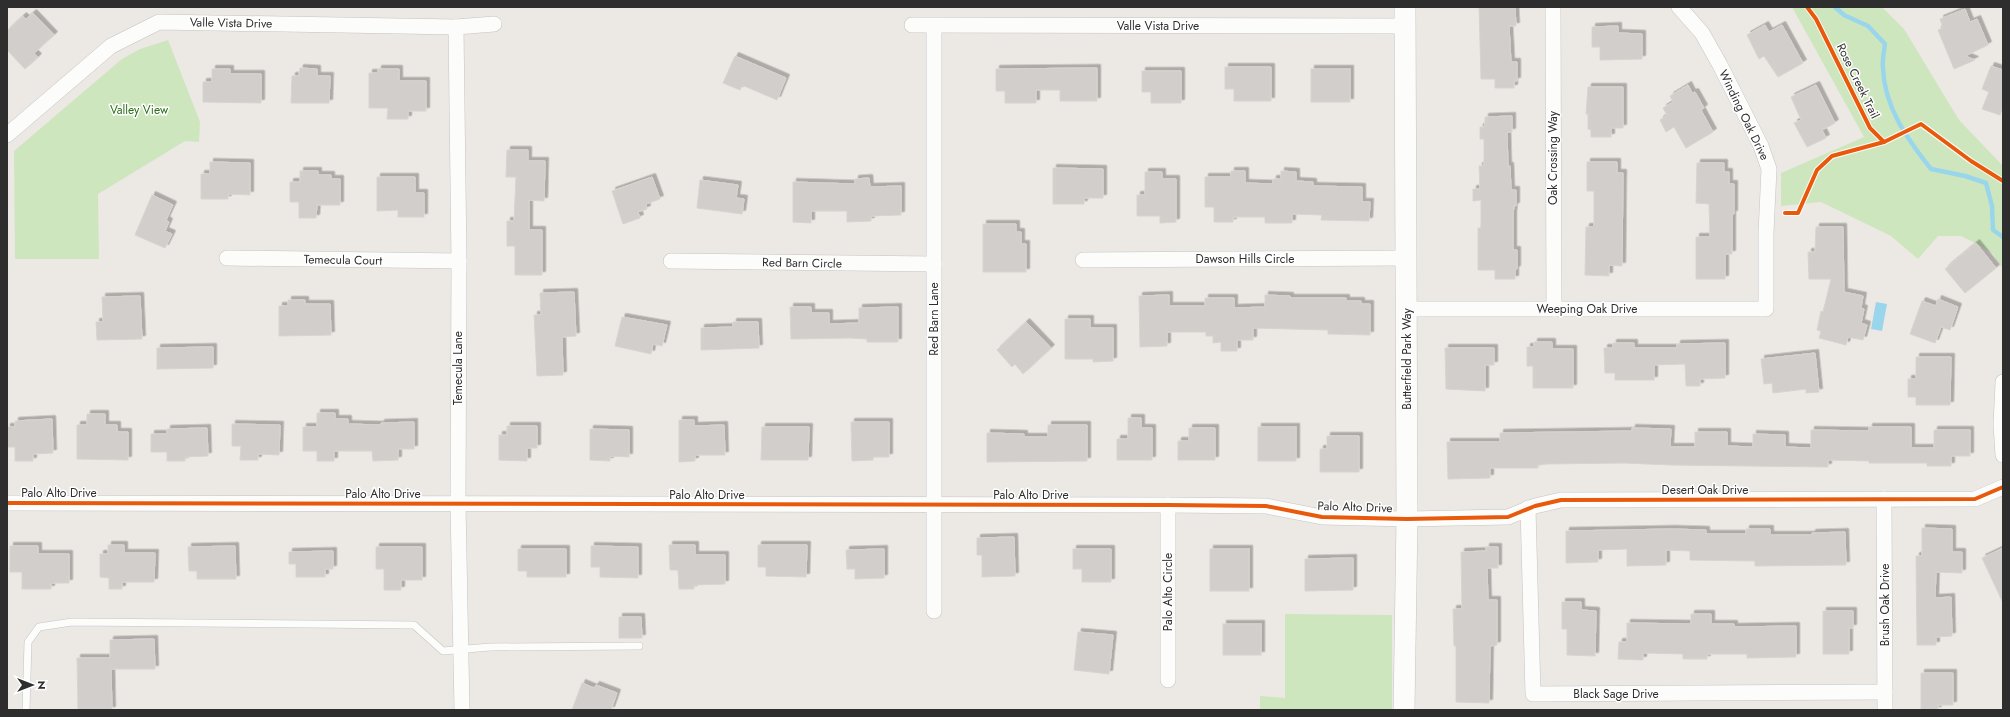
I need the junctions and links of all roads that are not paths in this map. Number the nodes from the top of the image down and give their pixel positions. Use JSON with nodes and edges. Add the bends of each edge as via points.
{"nodes":[{"id":1,"x":1552,"y":7,"type":"edge"},
{"id":2,"x":1679,"y":7,"type":"edge"},
{"id":3,"x":1405,"y":16,"type":"edge"},
{"id":4,"x":494,"y":24,"type":"dead end"},
{"id":5,"x":912,"y":25,"type":"dead end"},
{"id":6,"x":456,"y":27,"type":"junction"},
{"id":7,"x":934,"y":27,"type":"junction"},
{"id":8,"x":7,"y":135,"type":"edge"},
{"id":9,"x":227,"y":258,"type":"dead end"},
{"id":10,"x":1407,"y":258,"type":"junction"},
{"id":11,"x":1083,"y":260,"type":"dead end"},
{"id":12,"x":459,"y":261,"type":"junction"},
{"id":13,"x":671,"y":261,"type":"dead end"},
{"id":14,"x":934,"y":264,"type":"junction"},
{"id":15,"x":1407,"y":308,"type":"junction"},
{"id":16,"x":1766,"y":309,"type":"joint"},
{"id":17,"x":1554,"y":310,"type":"junction"},
{"id":18,"x":2003,"y":382,"type":"edge"},
{"id":19,"x":2003,"y":455,"type":"edge"},
{"id":20,"x":2003,"y":487,"type":"edge"},
{"id":21,"x":1884,"y":499,"type":"junction"},
{"id":22,"x":7,"y":503,"type":"edge"},
{"id":23,"x":458,"y":504,"type":"junction"},
{"id":24,"x":934,"y":505,"type":"junction"},
{"id":25,"x":1168,"y":505,"type":"junction"},
{"id":26,"x":1528,"y":508,"type":"junction"},
{"id":27,"x":1407,"y":519,"type":"junction"},
{"id":28,"x":934,"y":611,"type":"dead end"},
{"id":29,"x":639,"y":646,"type":"dead end"},
{"id":30,"x":461,"y":650,"type":"junction"},
{"id":31,"x":1168,"y":680,"type":"dead end"},
{"id":32,"x":1885,"y":692,"type":"junction"},
{"id":33,"x":26,"y":710,"type":"edge"},
{"id":34,"x":462,"y":710,"type":"edge"},
{"id":35,"x":1404,"y":710,"type":"edge"},
{"id":36,"x":1885,"y":710,"type":"edge"}],
"edges":[{"from":1,"to":17,"type":"street","name":"Oak Crossing Way"},
{"from":2,"to":16,"type":"street","name":"Winding Oak Drive","via":[[1702,34],[1720,65],[1761,146],[1769,169]]},
{"from":3,"to":7,"type":"street","name":"Valle Vista Drive"},
{"from":3,"to":10,"type":"street","name":"Butterfield Park Way"},
{"from":4,"to":6,"type":"street","name":"Valle Vista Drive"},
{"from":5,"to":7,"type":"street","name":"Valle Vista Drive"},
{"from":6,"to":8,"type":"street","name":"Valle Vista Drive","via":[[159,22],[111,46]]},
{"from":6,"to":12,"type":"street","name":"Temecula Lane"},
{"from":7,"to":14,"type":"street","name":"Red Barn Lane"},
{"from":9,"to":12,"type":"street","name":"Temecula Court"},
{"from":10,"to":11,"type":"street","name":"Dawson Hills Circle"},
{"from":10,"to":15,"type":"street","name":"Butterfield Park Way"},
{"from":12,"to":23,"type":"street","name":"Temecula Lane"},
{"from":13,"to":14,"type":"street","name":"Red Barn Circle"},
{"from":14,"to":24,"type":"street","name":"Red Barn Lane"},
{"from":15,"to":17,"type":"street","name":"Weeping Oak Drive"},
{"from":15,"to":27,"type":"street","name":"Butterfield Park Way"},
{"from":16,"to":17,"type":"street","name":"Weeping Oak Drive"},
{"from":18,"to":19,"type":"street"},
{"from":20,"to":21,"type":"street","name":"Desert Oak Drive","via":[[1975,499]]},
{"from":21,"to":26,"type":"street","name":"Desert Oak Drive","via":[[1561,500]]},
{"from":21,"to":32,"type":"street","name":"Brush Oak Drive"},
{"from":22,"to":23,"type":"street","name":"Palo Alto Drive"},
{"from":23,"to":24,"type":"street","name":"Palo Alto Drive"},
{"from":23,"to":30,"type":"street","name":"Temecula Lane"},
{"from":24,"to":25,"type":"street","name":"Palo Alto Drive"},
{"from":24,"to":28,"type":"street","name":"Red Barn Lane"},
{"from":25,"to":27,"type":"street","name":"Palo Alto Drive","via":[[1266,506],[1322,517]]},
{"from":25,"to":31,"type":"street","name":"Palo Alto Circle"},
{"from":26,"to":27,"type":"street","name":"Desert Oak Drive","via":[[1508,517]]},
{"from":26,"to":32,"type":"street","name":"Black Sage Drive","via":[[1532,694]]},
{"from":27,"to":35,"type":"street","name":"Butterfield Park Way"},
{"from":29,"to":30,"type":"lane","via":[[490,647]]},
{"from":30,"to":33,"type":"lane","via":[[443,651],[414,625],[72,622],[39,626],[28,642]]},
{"from":30,"to":34,"type":"street","name":"Temecula Lane"},
{"from":32,"to":36,"type":"street","name":"Brush Oak Drive"}]}
